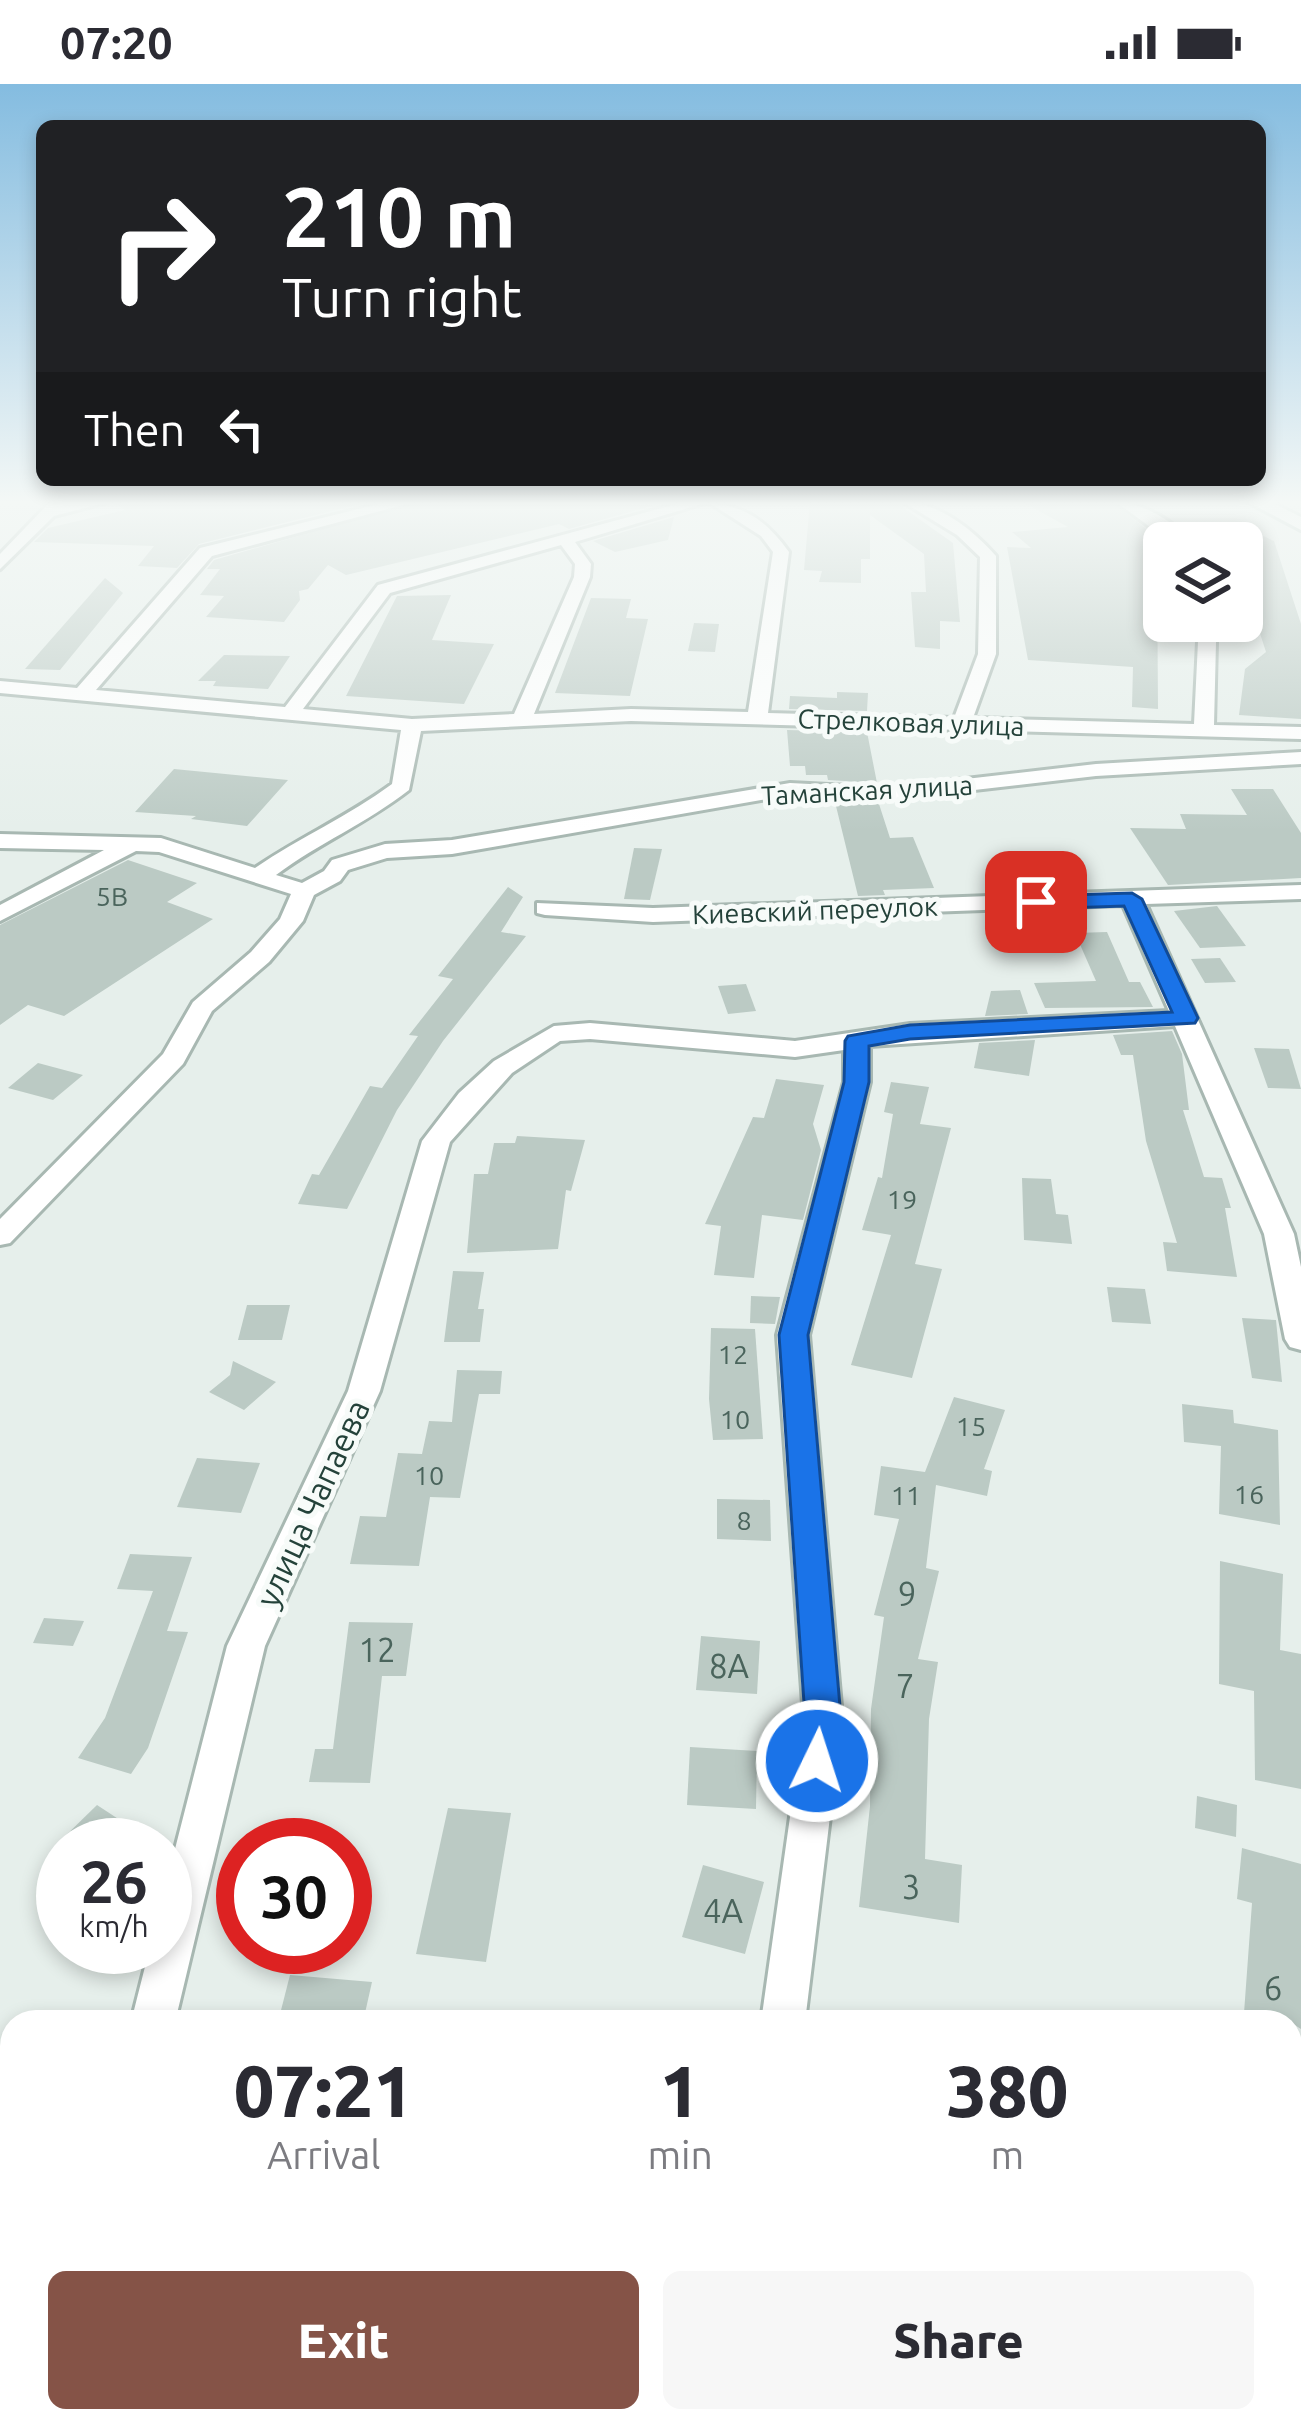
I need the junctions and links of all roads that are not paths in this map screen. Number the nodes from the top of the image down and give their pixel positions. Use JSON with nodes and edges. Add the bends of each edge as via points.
{"nodes":[{"id":1,"x":154,"y":612,"type":"edge"},
{"id":2,"x":367,"y":612,"type":"edge"},
{"id":3,"x":567,"y":612,"type":"edge"},
{"id":4,"x":773,"y":612,"type":"edge"},
{"id":5,"x":989,"y":612,"type":"edge"},
{"id":6,"x":1208,"y":642,"type":"edge"},
{"id":7,"x":0,"y":687,"type":"edge"},
{"id":8,"x":81,"y":695,"type":"junction"},
{"id":9,"x":292,"y":712,"type":"junction"},
{"id":10,"x":758,"y":718,"type":"junction"},
{"id":11,"x":520,"y":722,"type":"junction"},
{"id":12,"x":962,"y":722,"type":"junction"},
{"id":13,"x":412,"y":725,"type":"junction"},
{"id":14,"x":1204,"y":732,"type":"junction"},
{"id":15,"x":1301,"y":733,"type":"edge"},
{"id":16,"x":1301,"y":758,"type":"edge"},
{"id":17,"x":0,"y":841,"type":"edge"},
{"id":18,"x":134,"y":844,"type":"junction"},
{"id":19,"x":259,"y":876,"type":"junction"},
{"id":20,"x":304,"y":890,"type":"junction"},
{"id":21,"x":1301,"y":892,"type":"edge"},
{"id":22,"x":1132,"y":899,"type":"junction"},
{"id":23,"x":545,"y":908,"type":"dead end"},
{"id":24,"x":0,"y":914,"type":"edge"},
{"id":25,"x":1186,"y":1018,"type":"junction"},
{"id":26,"x":857,"y":1041,"type":"junction"},
{"id":27,"x":5,"y":1221,"type":"edge"},
{"id":28,"x":1301,"y":1339,"type":"edge"},
{"id":29,"x":157,"y":2010,"type":"edge"},
{"id":30,"x":785,"y":2010,"type":"edge"}],
"edges":[{"from":1,"to":8,"type":"street"},
{"from":2,"to":9,"type":"street"},
{"from":3,"to":11,"type":"street"},
{"from":4,"to":10,"type":"street"},
{"from":5,"to":12,"type":"street","via":[[989,642]]},
{"from":6,"to":14,"type":"street"},
{"from":7,"to":8,"type":"street","name":"Стрелковая улица"},
{"from":8,"to":9,"type":"street","name":"Стрелковая улица"},
{"from":9,"to":13,"type":"street","name":"Стрелковая улица"},
{"from":10,"to":11,"type":"street","name":"Стрелковая улица"},
{"from":10,"to":12,"type":"street","name":"Стрелковая улица"},
{"from":11,"to":13,"type":"street","name":"Стрелковая улица"},
{"from":12,"to":14,"type":"street","name":"Стрелковая улица"},
{"from":13,"to":19,"type":"street","via":[[401,786]]},
{"from":14,"to":15,"type":"street","name":"Стрелковая улица"},
{"from":16,"to":20,"type":"street","name":"Таманская улица","via":[[887,794],[790,789],[452,847],[385,851],[340,865]]},
{"from":17,"to":18,"type":"street"},
{"from":18,"to":19,"type":"street"},
{"from":18,"to":24,"type":"street"},
{"from":19,"to":20,"type":"street"},
{"from":20,"to":27,"type":"street","via":[[260,957],[202,1007],[174,1058]]},
{"from":21,"to":22,"type":"street","name":"Киевский переулок"},
{"from":22,"to":23,"type":"street","name":"Киевский переулок","via":[[653,915]]},
{"from":22,"to":25,"type":"street"},
{"from":25,"to":26,"type":"street"},
{"from":25,"to":28,"type":"street","via":[[1279,1234]]},
{"from":26,"to":29,"type":"street","name":"улица Чапаева","via":[[795,1049],[554,1034],[503,1067],[436,1141],[364,1391],[246,1646]]},
{"from":26,"to":30,"type":"street","via":[[856,1082],[793,1335],[823,1718]]}]}
